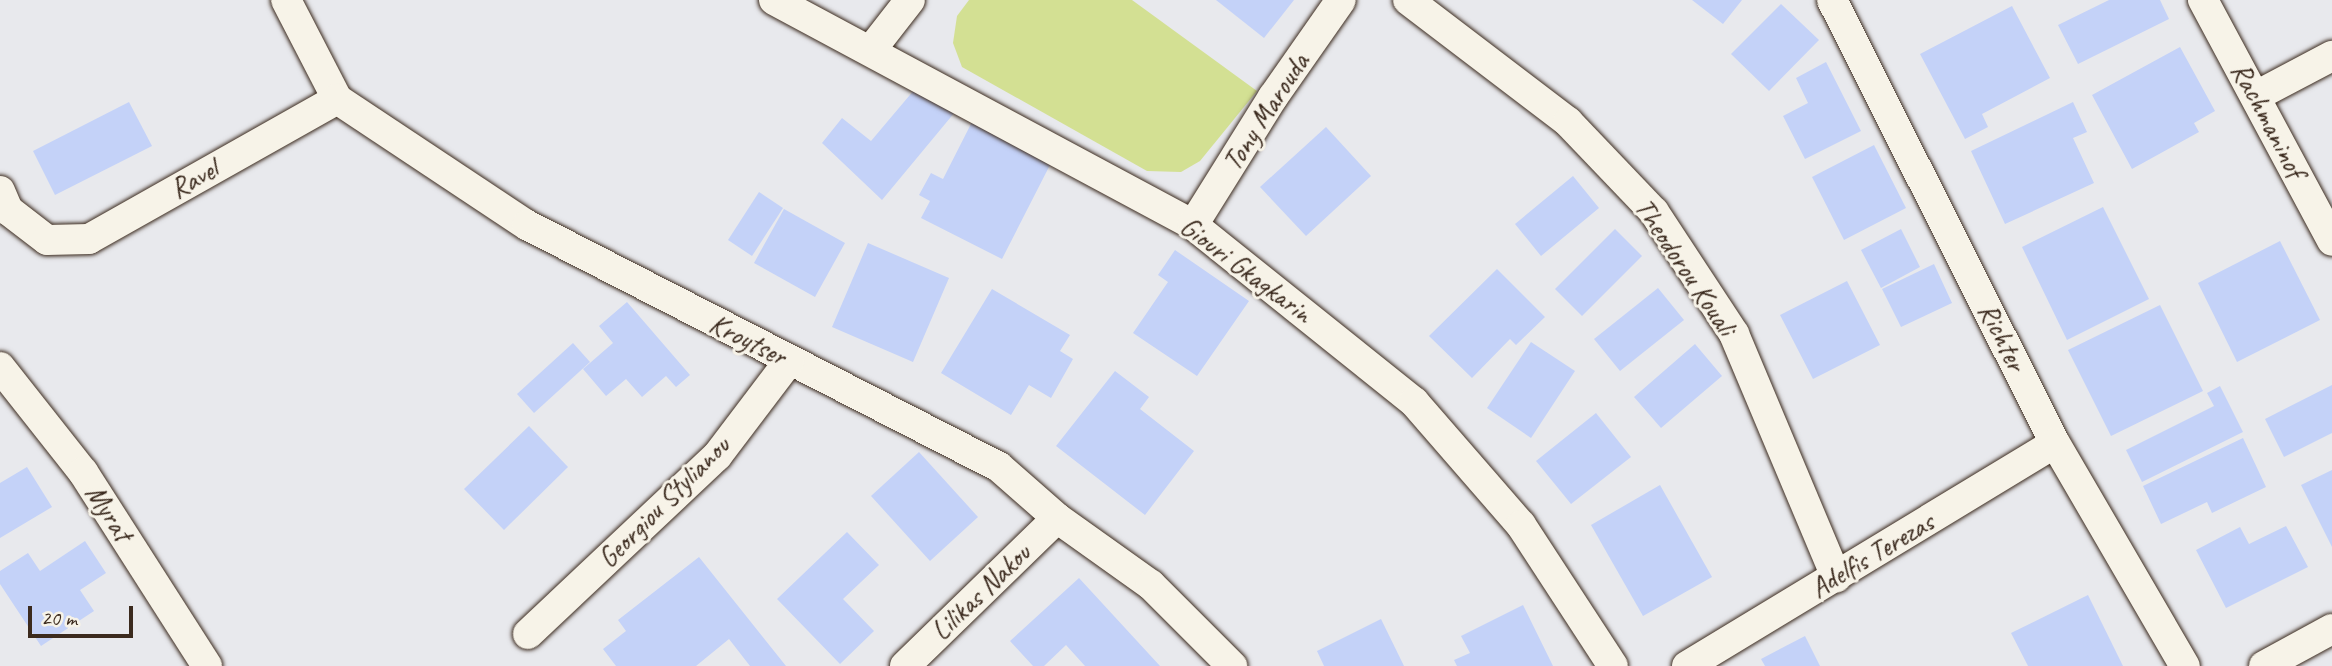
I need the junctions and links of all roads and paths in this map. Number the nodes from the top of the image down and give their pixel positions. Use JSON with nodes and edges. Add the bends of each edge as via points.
{"nodes":[{"id":1,"x":286,"y":0,"type":"edge"},
{"id":2,"x":775,"y":0,"type":"edge"},
{"id":3,"x":910,"y":0,"type":"edge"},
{"id":4,"x":1341,"y":0,"type":"edge"},
{"id":5,"x":1408,"y":0,"type":"edge"},
{"id":6,"x":1832,"y":0,"type":"edge"},
{"id":7,"x":2203,"y":0,"type":"edge"},
{"id":8,"x":871,"y":50,"type":"junction"},
{"id":9,"x":2332,"y":56,"type":"edge"},
{"id":10,"x":2256,"y":96,"type":"junction"},
{"id":11,"x":337,"y":99,"type":"junction"},
{"id":12,"x":0,"y":191,"type":"edge"},
{"id":13,"x":1193,"y":225,"type":"junction"},
{"id":14,"x":2332,"y":241,"type":"edge"},
{"id":15,"x":789,"y":361,"type":"junction"},
{"id":16,"x":0,"y":367,"type":"edge"},
{"id":17,"x":2056,"y":443,"type":"junction"},
{"id":18,"x":1057,"y":518,"type":"junction"},
{"id":19,"x":1836,"y":577,"type":"junction"},
{"id":20,"x":2332,"y":629,"type":"edge"},
{"id":21,"x":528,"y":634,"type":"dead end"},
{"id":22,"x":207,"y":666,"type":"edge"},
{"id":23,"x":905,"y":666,"type":"edge"},
{"id":24,"x":1232,"y":666,"type":"edge"},
{"id":25,"x":1613,"y":666,"type":"edge"},
{"id":26,"x":1687,"y":666,"type":"edge"},
{"id":27,"x":2185,"y":666,"type":"edge"},
{"id":28,"x":2264,"y":666,"type":"edge"}],
"edges":[{"from":1,"to":11,"type":"street","name":"Kroytser"},
{"from":2,"to":8,"type":"street","name":"Giouri Gkagkarin"},
{"from":3,"to":8,"type":"street"},
{"from":4,"to":13,"type":"street","name":"Tony Marouda","via":[[1273,97]]},
{"from":5,"to":19,"type":"street","name":"Theodorou Kouali","via":[[1568,122],[1654,212],[1734,334]]},
{"from":6,"to":17,"type":"street","name":"Richter"},
{"from":7,"to":10,"type":"street","name":"Rachmaninof"},
{"from":8,"to":13,"type":"street","name":"Giouri Gkagkarin"},
{"from":9,"to":10,"type":"street"},
{"from":10,"to":14,"type":"street","name":"Rachmaninof"},
{"from":11,"to":12,"type":"street","name":"Ravel","via":[[89,239],[47,240],[8,210]]},
{"from":11,"to":15,"type":"street","name":"Kroytser","via":[[527,225]]},
{"from":13,"to":25,"type":"street","name":"Giouri Gkagkarin","via":[[1414,402],[1521,525]]},
{"from":15,"to":18,"type":"street","name":"Kroytser","via":[[999,467]]},
{"from":15,"to":21,"type":"street","name":"Georgiou Stylianou","via":[[717,456]]},
{"from":16,"to":22,"type":"street","name":"Myrat","via":[[83,472]]},
{"from":17,"to":19,"type":"street","name":"Adelfis Terezas"},
{"from":17,"to":27,"type":"street","name":"Richter"},
{"from":18,"to":23,"type":"street","name":"Lilikas Nakou"},
{"from":18,"to":24,"type":"street","name":"Kroytser","via":[[1151,584]]},
{"from":19,"to":26,"type":"street","name":"Adelfis Terezas"},
{"from":20,"to":28,"type":"street"}]}
